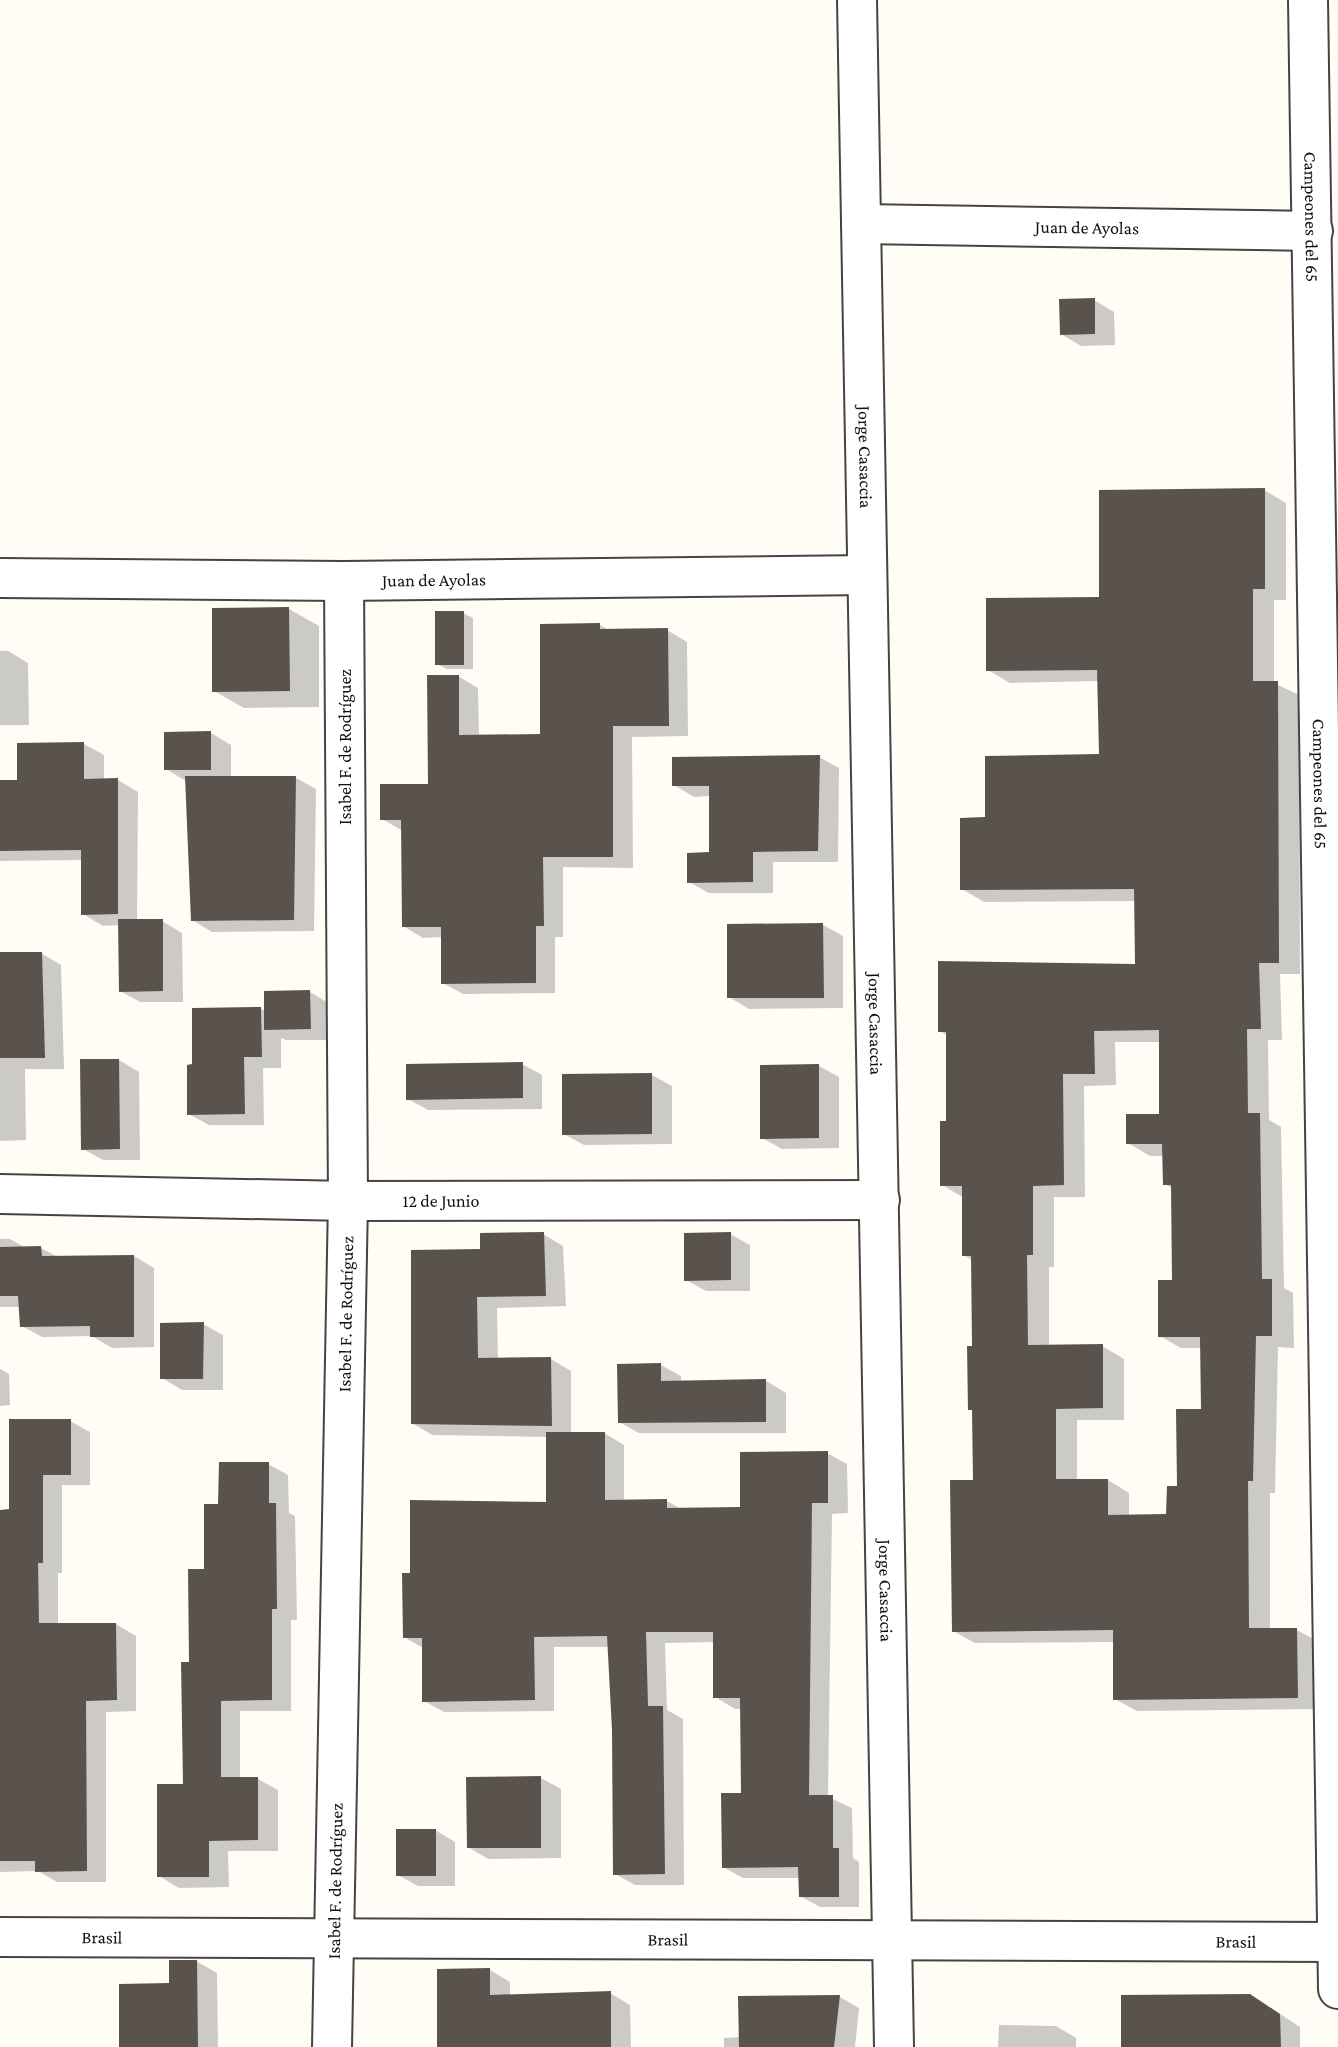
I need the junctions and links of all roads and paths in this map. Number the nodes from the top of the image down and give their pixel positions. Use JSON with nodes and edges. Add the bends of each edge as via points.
{"nodes":[{"id":1,"x":858,"y":0,"type":"edge"},
{"id":2,"x":1308,"y":0,"type":"edge"},
{"id":3,"x":861,"y":224,"type":"junction"},
{"id":4,"x":1312,"y":231,"type":"junction"},
{"id":5,"x":867,"y":575,"type":"junction"},
{"id":6,"x":0,"y":578,"type":"edge"},
{"id":7,"x":344,"y":581,"type":"junction"},
{"id":8,"x":0,"y":1194,"type":"edge"},
{"id":9,"x":880,"y":1200,"type":"junction"},
{"id":10,"x":348,"y":1201,"type":"junction"},
{"id":11,"x":334,"y":1936,"type":"junction"},
{"id":12,"x":0,"y":1937,"type":"edge"},
{"id":13,"x":891,"y":1942,"type":"junction"},
{"id":14,"x":1338,"y":1942,"type":"edge"},
{"id":15,"x":1338,"y":1989,"type":"edge"},
{"id":16,"x":332,"y":2047,"type":"edge"},
{"id":17,"x":894,"y":2047,"type":"edge"}],
"edges":[{"from":1,"to":3,"type":"street","name":"Jorge Casaccia"},
{"from":2,"to":4,"type":"street","name":"Campeones del 65"},
{"from":3,"to":4,"type":"street","name":"Juan de Ayolas"},
{"from":3,"to":5,"type":"street","name":"Jorge Casaccia"},
{"from":4,"to":14,"type":"street","name":"Campeones del 65"},
{"from":5,"to":7,"type":"street","name":"Juan de Ayolas"},
{"from":5,"to":9,"type":"street","name":"Jorge Casaccia"},
{"from":6,"to":7,"type":"street","name":"Juan de Ayolas"},
{"from":7,"to":10,"type":"street","name":"Isabel F. de Rodríguez"},
{"from":8,"to":10,"type":"street","name":"12 de Junio"},
{"from":9,"to":10,"type":"street","name":"12 de Junio"},
{"from":9,"to":13,"type":"street","name":"Jorge Casaccia"},
{"from":10,"to":11,"type":"street","name":"Isabel F. de Rodríguez"},
{"from":11,"to":12,"type":"street","name":"Brasil"},
{"from":11,"to":13,"type":"street","name":"Brasil"},
{"from":11,"to":16,"type":"street","name":"Isabel F. de Rodríguez"},
{"from":13,"to":14,"type":"street","name":"Brasil"},
{"from":13,"to":17,"type":"street","name":"Jorge Casaccia"},
{"from":14,"to":15,"type":"street","name":"Campeones del 65"}]}
